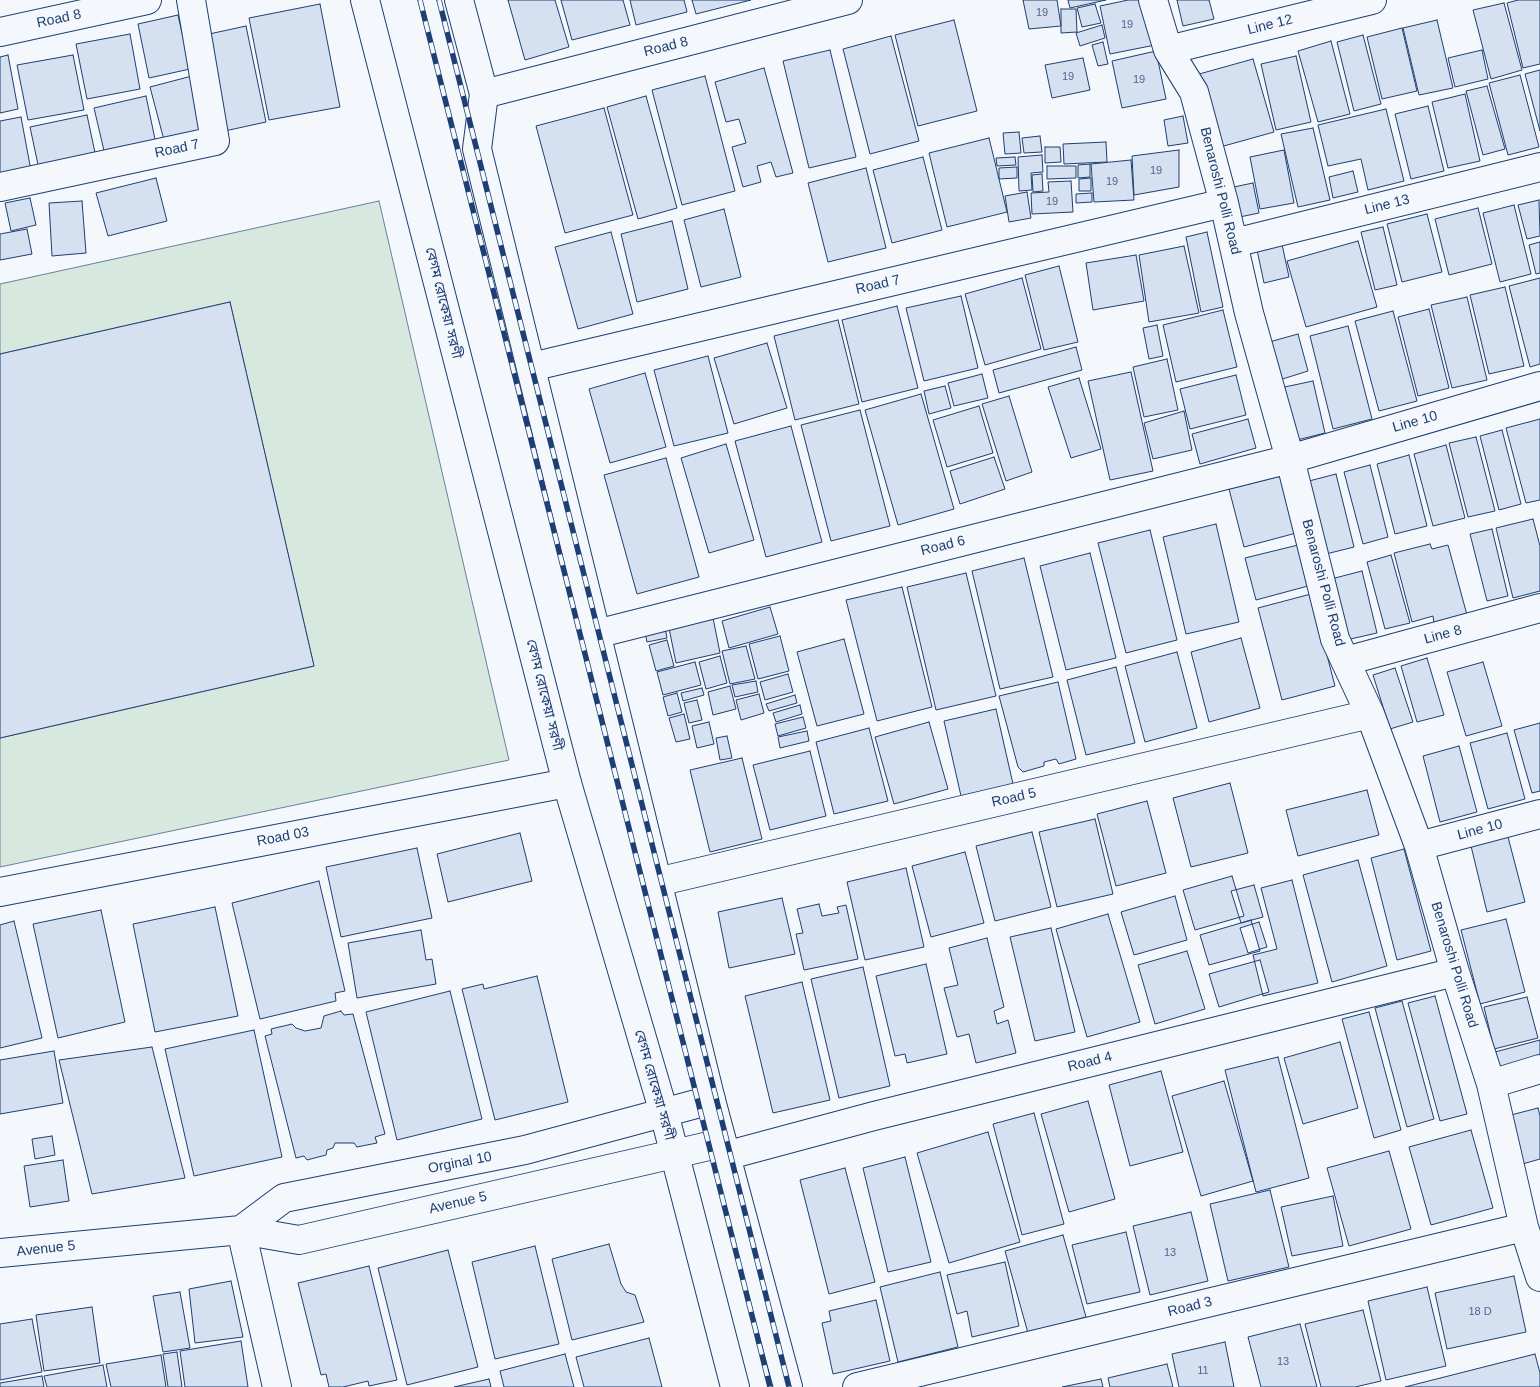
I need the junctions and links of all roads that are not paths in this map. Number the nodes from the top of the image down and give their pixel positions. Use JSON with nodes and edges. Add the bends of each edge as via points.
{"nodes":[{"id":1,"x":147,"y":0,"type":"edge"},
{"id":2,"x":191,"y":0,"type":"edge"},
{"id":3,"x":365,"y":0,"type":"edge"},
{"id":4,"x":459,"y":0,"type":"edge"},
{"id":5,"x":848,"y":0,"type":"edge"},
{"id":6,"x":1153,"y":0,"type":"edge"},
{"id":7,"x":1372,"y":0,"type":"edge"},
{"id":8,"x":0,"y":32,"type":"edge"},
{"id":9,"x":1168,"y":50,"type":"junction"},
{"id":10,"x":484,"y":94,"type":"junction"},
{"id":11,"x":1540,"y":167,"type":"edge"},
{"id":12,"x":0,"y":186,"type":"edge"},
{"id":13,"x":1224,"y":203,"type":"junction"},
{"id":14,"x":1234,"y":243,"type":"junction"},
{"id":15,"x":531,"y":367,"type":"junction"},
{"id":16,"x":1540,"y":386,"type":"edge"},
{"id":17,"x":1290,"y":459,"type":"junction"},
{"id":18,"x":1540,"y":608,"type":"edge"},
{"id":19,"x":596,"y":634,"type":"junction"},
{"id":20,"x":1346,"y":661,"type":"junction"},
{"id":21,"x":1370,"y":714,"type":"junction"},
{"id":22,"x":567,"y":783,"type":"junction"},
{"id":23,"x":1540,"y":814,"type":"edge"},
{"id":24,"x":1419,"y":846,"type":"junction"},
{"id":25,"x":657,"y":882,"type":"junction"},
{"id":26,"x":0,"y":892,"type":"edge"},
{"id":27,"x":1455,"y":972,"type":"junction"},
{"id":28,"x":1540,"y":1069,"type":"edge"},
{"id":29,"x":1491,"y":1084,"type":"junction"},
{"id":30,"x":711,"y":1100,"type":"junction"},
{"id":31,"x":664,"y":1113,"type":"junction"},
{"id":32,"x":724,"y":1150,"type":"junction"},
{"id":33,"x":675,"y":1154,"type":"junction"},
{"id":34,"x":1524,"y":1227,"type":"junction"},
{"id":35,"x":241,"y":1230,"type":"junction"},
{"id":36,"x":0,"y":1253,"type":"edge"},
{"id":37,"x":1540,"y":1277,"type":"edge"},
{"id":38,"x":277,"y":1387,"type":"edge"},
{"id":39,"x":735,"y":1387,"type":"edge"},
{"id":40,"x":788,"y":1387,"type":"edge"},
{"id":41,"x":857,"y":1387,"type":"edge"}],
"edges":[{"from":1,"to":8,"type":"street","name":"Road 8"},
{"from":2,"to":12,"type":"street","name":"Road 7","via":[[215,141]]},
{"from":3,"to":22,"type":"street","name":"বেগম রোকেয়া সরণী"},
{"from":4,"to":10,"type":"street"},
{"from":5,"to":10,"type":"street","name":"Road 8"},
{"from":6,"to":9,"type":"street","name":"Benaroshi Polli Road"},
{"from":7,"to":9,"type":"street","name":"Line 12"},
{"from":9,"to":13,"type":"street","name":"Benaroshi Polli Road","via":[[1194,92]]},
{"from":10,"to":15,"type":"street","via":[[477,149]]},
{"from":11,"to":14,"type":"street","name":"Line 13"},
{"from":13,"to":14,"type":"street","name":"Benaroshi Polli Road"},
{"from":13,"to":15,"type":"street","name":"Road 7"},
{"from":14,"to":17,"type":"street","name":"Benaroshi Polli Road"},
{"from":15,"to":19,"type":"street"},
{"from":16,"to":17,"type":"street","name":"Line 10"},
{"from":17,"to":19,"type":"street","name":"Road 6"},
{"from":17,"to":20,"type":"street","name":"Benaroshi Polli Road","via":[[1335,639]]},
{"from":18,"to":20,"type":"street","name":"Line 8"},
{"from":19,"to":25,"type":"street"},
{"from":20,"to":21,"type":"street","name":"Benaroshi Polli Road"},
{"from":21,"to":24,"type":"street","name":"Benaroshi Polli Road"},
{"from":21,"to":25,"type":"street","name":"Road 5"},
{"from":22,"to":26,"type":"street","name":"Road 03"},
{"from":22,"to":31,"type":"street","name":"বেগম রোকেয়া সরণী"},
{"from":23,"to":24,"type":"street","name":"Line 10"},
{"from":24,"to":27,"type":"street","name":"Benaroshi Polli Road"},
{"from":25,"to":30,"type":"street"},
{"from":27,"to":29,"type":"street","name":"Benaroshi Polli Road"},
{"from":27,"to":32,"type":"street","name":"Road 4"},
{"from":28,"to":29,"type":"street"},
{"from":29,"to":34,"type":"street","name":"Benaroshi Polli Road"},
{"from":30,"to":31,"type":"street","name":"Orginal 10"},
{"from":30,"to":32,"type":"street"},
{"from":31,"to":33,"type":"street","name":"বেগম রোকেয়া সরণী"},
{"from":31,"to":35,"type":"street","name":"Orginal 10","via":[[525,1150],[284,1198]]},
{"from":32,"to":33,"type":"street","name":"Road 4"},
{"from":32,"to":40,"type":"street"},
{"from":33,"to":35,"type":"street","name":"Avenue 5","via":[[299,1240]]},
{"from":33,"to":39,"type":"street","name":"বেগম রোকেয়া সরণী"},
{"from":34,"to":37,"type":"street","name":"Benaroshi Polli Road"},
{"from":34,"to":41,"type":"street","name":"Road 3"},
{"from":35,"to":36,"type":"street","name":"Avenue 5"},
{"from":35,"to":38,"type":"street"}]}
